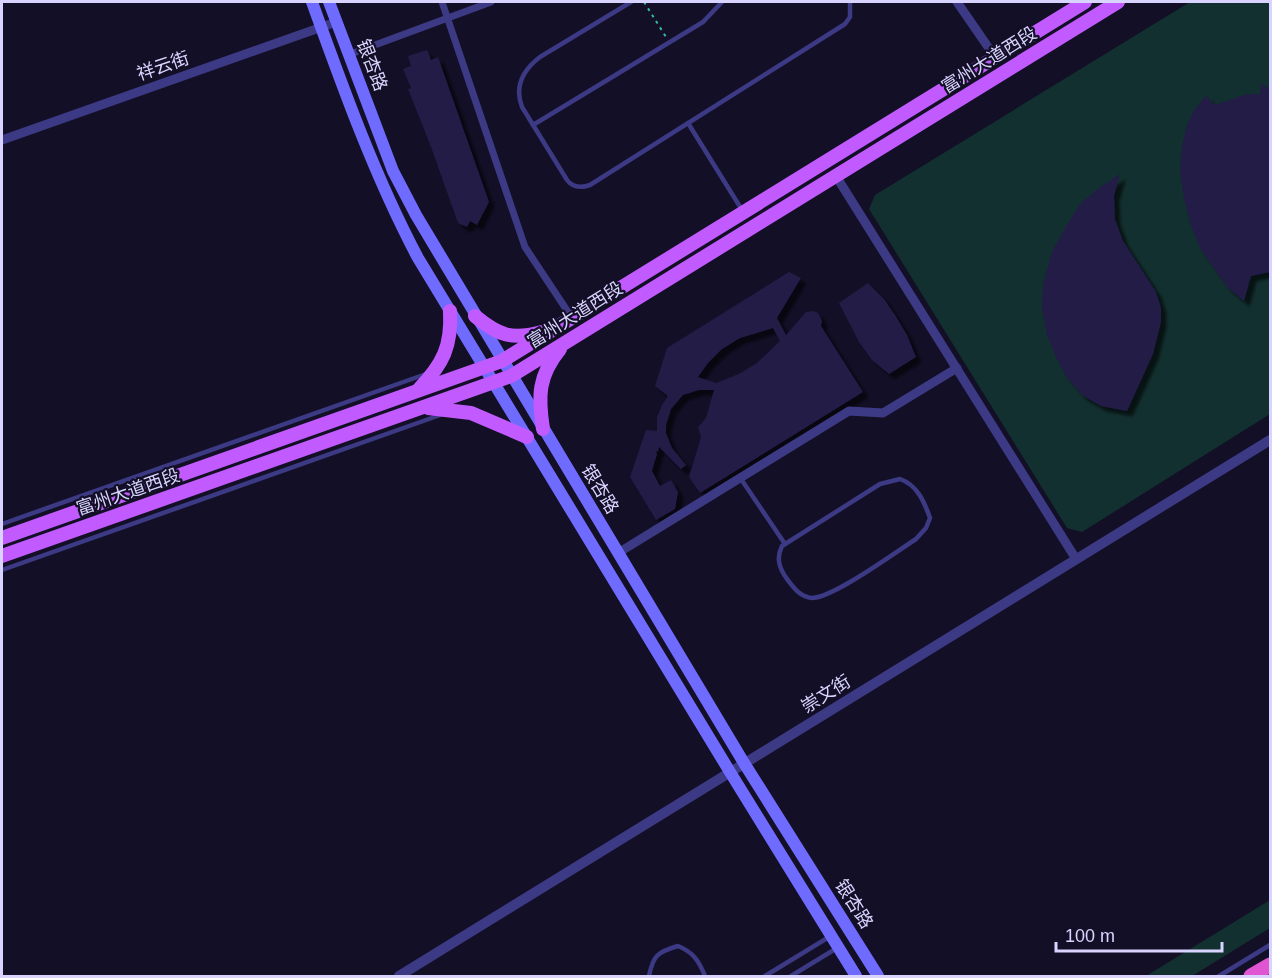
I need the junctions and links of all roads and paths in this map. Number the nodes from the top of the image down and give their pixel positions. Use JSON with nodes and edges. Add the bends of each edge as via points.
{"nodes":[{"id":1,"x":312,"y":2,"type":"edge"},
{"id":2,"x":329,"y":2,"type":"edge"},
{"id":3,"x":442,"y":2,"type":"edge"},
{"id":4,"x":491,"y":2,"type":"edge"},
{"id":5,"x":631,"y":2,"type":"edge"},
{"id":6,"x":644,"y":2,"type":"edge"},
{"id":7,"x":722,"y":2,"type":"edge"},
{"id":8,"x":850,"y":2,"type":"edge"},
{"id":9,"x":957,"y":2,"type":"edge"},
{"id":10,"x":1085,"y":2,"type":"edge"},
{"id":11,"x":1118,"y":2,"type":"edge"},
{"id":12,"x":448,"y":17,"type":"junction"},
{"id":13,"x":336,"y":22,"type":"junction"},
{"id":14,"x":321,"y":27,"type":"junction"},
{"id":15,"x":670,"y":42,"type":"junction"},
{"id":16,"x":348,"y":55,"type":"junction"},
{"id":17,"x":995,"y":57,"type":"junction"},
{"id":18,"x":688,"y":123,"type":"junction"},
{"id":19,"x":533,"y":125,"type":"junction"},
{"id":20,"x":2,"y":140,"type":"edge"},
{"id":21,"x":836,"y":176,"type":"junction"},
{"id":22,"x":744,"y":212,"type":"junction"},
{"id":23,"x":450,"y":311,"type":"junction"},
{"id":24,"x":476,"y":316,"type":"junction"},
{"id":25,"x":572,"y":318,"type":"junction"},
{"id":26,"x":555,"y":328,"type":"junction"},
{"id":27,"x":566,"y":342,"type":"junction"},
{"id":28,"x":502,"y":361,"type":"junction"},
{"id":29,"x":484,"y":367,"type":"junction"},
{"id":30,"x":957,"y":368,"type":"junction"},
{"id":31,"x":434,"y":371,"type":"junction"},
{"id":32,"x":511,"y":376,"type":"junction"},
{"id":33,"x":494,"y":382,"type":"junction"},
{"id":34,"x":416,"y":392,"type":"junction"},
{"id":35,"x":423,"y":408,"type":"junction"},
{"id":36,"x":454,"y":410,"type":"junction"},
{"id":37,"x":543,"y":429,"type":"junction"},
{"id":38,"x":527,"y":437,"type":"junction"},
{"id":39,"x":1270,"y":440,"type":"edge"},
{"id":40,"x":741,"y":478,"type":"junction"},
{"id":41,"x":2,"y":524,"type":"edge"},
{"id":42,"x":2,"y":538,"type":"edge"},
{"id":43,"x":785,"y":544,"type":"junction"},
{"id":44,"x":618,"y":553,"type":"junction"},
{"id":45,"x":2,"y":556,"type":"edge"},
{"id":46,"x":1076,"y":559,"type":"junction"},
{"id":47,"x":2,"y":570,"type":"edge"},
{"id":48,"x":744,"y":763,"type":"junction"},
{"id":49,"x":730,"y":772,"type":"junction"},
{"id":50,"x":831,"y":936,"type":"junction"},
{"id":51,"x":1270,"y":945,"type":"edge"},
{"id":52,"x":838,"y":948,"type":"junction"},
{"id":53,"x":1270,"y":965,"type":"edge"},
{"id":54,"x":399,"y":976,"type":"edge"},
{"id":55,"x":649,"y":976,"type":"edge"},
{"id":56,"x":705,"y":976,"type":"edge"},
{"id":57,"x":765,"y":976,"type":"edge"},
{"id":58,"x":791,"y":976,"type":"edge"},
{"id":59,"x":856,"y":976,"type":"edge"},
{"id":60,"x":878,"y":976,"type":"edge"},
{"id":61,"x":1219,"y":976,"type":"edge"},
{"id":62,"x":1251,"y":976,"type":"edge"}],
"edges":[{"from":1,"to":14,"type":"main road","name":"银杏路"},
{"from":2,"to":13,"type":"main road","name":"银杏路"},
{"from":3,"to":12,"type":"street"},
{"from":4,"to":12,"type":"street"},
{"from":5,"to":19,"type":"lane","via":[[529,66],[519,86],[519,98]]},
{"from":6,"to":15,"type":"path"},
{"from":7,"to":15,"type":"lane","via":[[703,22]]},
{"from":8,"to":18,"type":"lane","via":[[850,17],[845,24]]},
{"from":9,"to":17,"type":"street"},
{"from":10,"to":17,"type":"main road","name":"富州大道西段"},
{"from":11,"to":21,"type":"main road","name":"富州大道西段"},
{"from":12,"to":16,"type":"street"},
{"from":12,"to":25,"type":"street","via":[[525,247]]},
{"from":13,"to":14,"type":"street","name":"祥云街"},
{"from":13,"to":16,"type":"main road","name":"银杏路"},
{"from":14,"to":20,"type":"street","name":"祥云街"},
{"from":14,"to":23,"type":"main road","name":"银杏路","via":[[398,221]]},
{"from":15,"to":19,"type":"lane"},
{"from":16,"to":24,"type":"main road","name":"银杏路","via":[[393,171]]},
{"from":17,"to":22,"type":"main road","name":"富州大道西段"},
{"from":18,"to":19,"type":"lane","via":[[584,187],[570,184]]},
{"from":18,"to":22,"type":"lane"},
{"from":21,"to":27,"type":"main road","name":"富州大道西段"},
{"from":21,"to":30,"type":"street"},
{"from":22,"to":25,"type":"main road","name":"富州大道西段"},
{"from":23,"to":29,"type":"main road","name":"银杏路"},
{"from":23,"to":31,"type":"main road","via":[[452,332],[447,350]]},
{"from":24,"to":26,"type":"main road","via":[[492,331],[503,335]]},
{"from":24,"to":28,"type":"main road","name":"银杏路"},
{"from":25,"to":26,"type":"main road","name":"富州大道西段"},
{"from":26,"to":28,"type":"main road","name":"富州大道西段"},
{"from":27,"to":32,"type":"main road","name":"富州大道西段"},
{"from":27,"to":37,"type":"main road","via":[[545,371],[541,386]]},
{"from":28,"to":29,"type":"main road","name":"富州大道西段"},
{"from":28,"to":32,"type":"main road","name":"银杏路"},
{"from":29,"to":33,"type":"main road","name":"银杏路"},
{"from":29,"to":34,"type":"main road","name":"富州大道西段"},
{"from":30,"to":40,"type":"street","via":[[883,413],[849,411]]},
{"from":30,"to":46,"type":"street"},
{"from":31,"to":34,"type":"main road"},
{"from":31,"to":41,"type":"lane"},
{"from":32,"to":33,"type":"main road","name":"富州大道西段"},
{"from":32,"to":37,"type":"main road","name":"银杏路"},
{"from":33,"to":35,"type":"main road","name":"富州大道西段"},
{"from":33,"to":38,"type":"main road","name":"银杏路"},
{"from":34,"to":42,"type":"main road","name":"富州大道西段"},
{"from":35,"to":36,"type":"main road"},
{"from":35,"to":45,"type":"main road","name":"富州大道西段"},
{"from":36,"to":38,"type":"main road","via":[[489,419]]},
{"from":36,"to":47,"type":"lane"},
{"from":37,"to":44,"type":"main road","name":"银杏路"},
{"from":38,"to":49,"type":"main road","name":"银杏路"},
{"from":39,"to":46,"type":"street","name":"崇文街"},
{"from":40,"to":43,"type":"lane"},
{"from":40,"to":44,"type":"street"},
{"from":43,"to":43,"type":"lane","via":[[778,555],[779,566],[796,591],[813,598],[831,593],[916,539],[930,518],[916,488],[900,478],[890,480]]},
{"from":44,"to":48,"type":"main road","name":"银杏路"},
{"from":46,"to":48,"type":"street","name":"崇文街"},
{"from":48,"to":49,"type":"street","name":"崇文街"},
{"from":48,"to":60,"type":"main road","name":"银杏路"},
{"from":49,"to":50,"type":"main road","name":"银杏路"},
{"from":49,"to":54,"type":"street","name":"崇文街"},
{"from":50,"to":52,"type":"main road","name":"银杏路"},
{"from":50,"to":57,"type":"lane"},
{"from":51,"to":61,"type":"lane"},
{"from":52,"to":58,"type":"lane"},
{"from":52,"to":59,"type":"main road","name":"银杏路"},
{"from":53,"to":62,"type":"highway"},
{"from":55,"to":56,"type":"lane","via":[[658,954],[678,946],[689,950]]}]}
